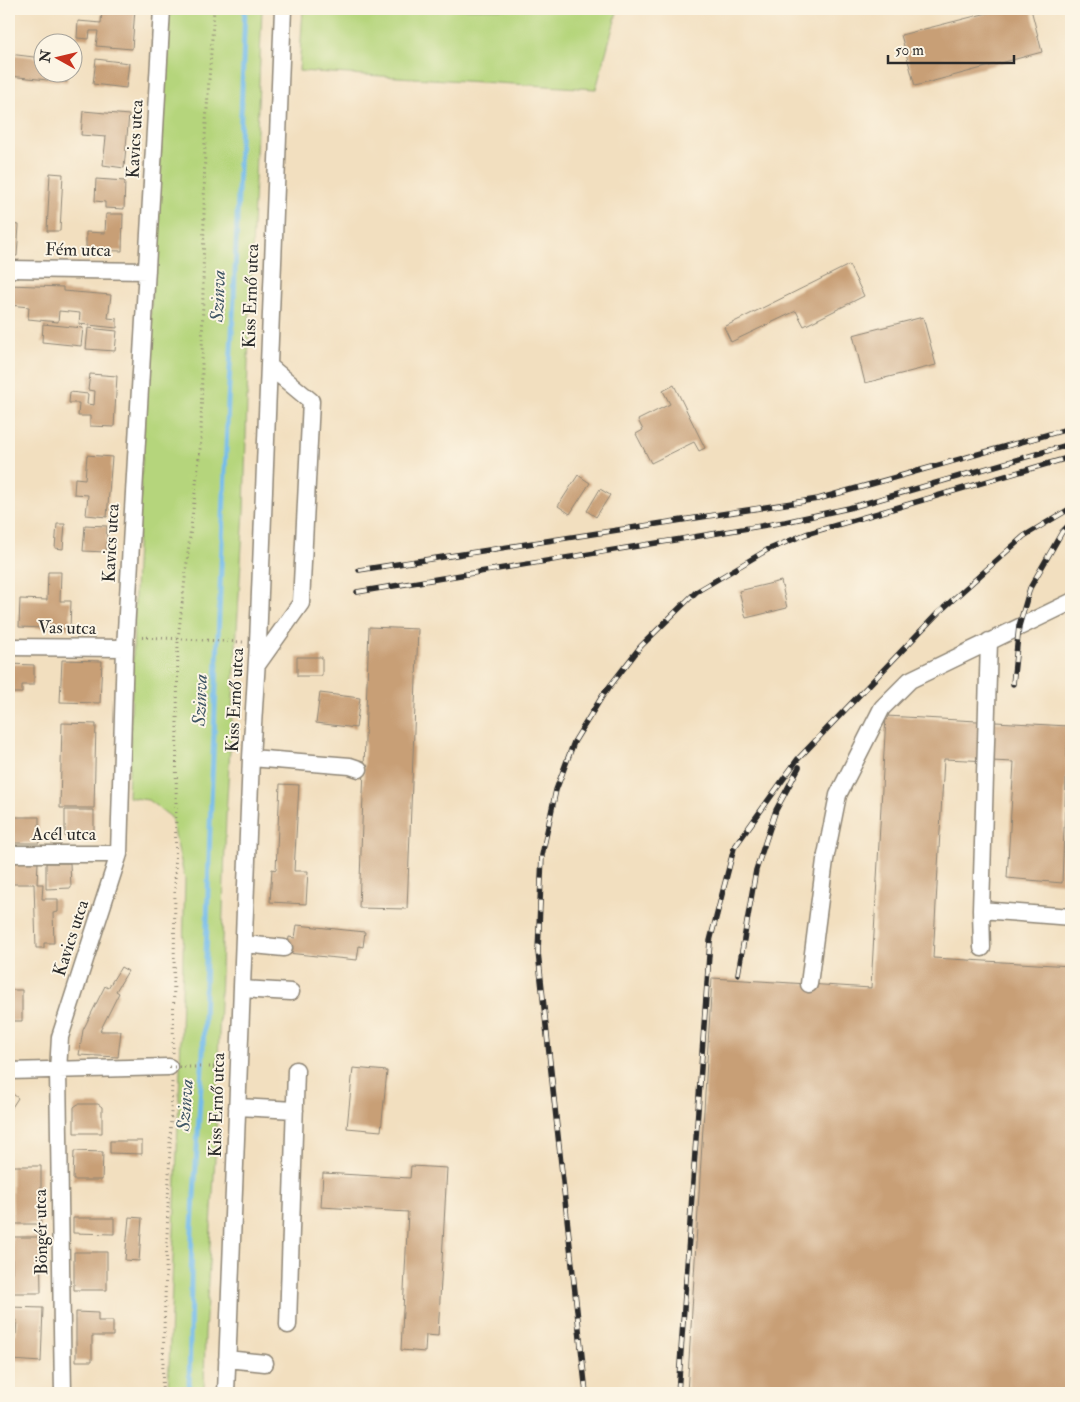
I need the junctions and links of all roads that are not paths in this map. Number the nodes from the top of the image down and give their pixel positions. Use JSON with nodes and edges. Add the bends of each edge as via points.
{"nodes":[{"id":1,"x":162,"y":9,"type":"edge"},
{"id":2,"x":283,"y":9,"type":"edge"},
{"id":3,"x":9,"y":270,"type":"edge"},
{"id":4,"x":147,"y":271,"type":"junction"},
{"id":5,"x":269,"y":366,"type":"junction"},
{"id":6,"x":1071,"y":602,"type":"edge"},
{"id":7,"x":989,"y":641,"type":"junction"},
{"id":8,"x":9,"y":647,"type":"edge"},
{"id":9,"x":125,"y":648,"type":"junction"},
{"id":10,"x":257,"y":664,"type":"junction"},
{"id":11,"x":251,"y":758,"type":"junction"},
{"id":12,"x":359,"y":769,"type":"dead end"},
{"id":13,"x":9,"y":854,"type":"edge"},
{"id":14,"x":119,"y":854,"type":"junction"},
{"id":15,"x":981,"y":910,"type":"junction"},
{"id":16,"x":1071,"y":917,"type":"edge"},
{"id":17,"x":244,"y":944,"type":"junction"},
{"id":18,"x":284,"y":948,"type":"dead end"},
{"id":19,"x":982,"y":948,"type":"dead end"},
{"id":20,"x":809,"y":984,"type":"dead end"},
{"id":21,"x":242,"y":989,"type":"junction"},
{"id":22,"x":291,"y":992,"type":"dead end"},
{"id":23,"x":171,"y":1061,"type":"road end"},
{"id":24,"x":296,"y":1070,"type":"dead end"},
{"id":25,"x":9,"y":1071,"type":"edge"},
{"id":26,"x":58,"y":1071,"type":"junction"},
{"id":27,"x":237,"y":1107,"type":"junction"},
{"id":28,"x":295,"y":1110,"type":"junction"},
{"id":29,"x":288,"y":1325,"type":"dead end"},
{"id":30,"x":227,"y":1358,"type":"junction"},
{"id":31,"x":264,"y":1363,"type":"dead end"},
{"id":32,"x":63,"y":1393,"type":"edge"},
{"id":33,"x":226,"y":1393,"type":"edge"}],
"edges":[{"from":1,"to":4,"type":"street","name":"Kavics utca"},
{"from":2,"to":5,"type":"street","name":"Kiss Ernő utca"},
{"from":3,"to":4,"type":"street","name":"Fém utca"},
{"from":4,"to":9,"type":"street","name":"Kavics utca"},
{"from":5,"to":10,"type":"street","name":"Kiss Ernő utca"},
{"from":5,"to":10,"type":"street","via":[[311,400],[301,604]]},
{"from":6,"to":7,"type":"street"},
{"from":7,"to":15,"type":"street"},
{"from":7,"to":20,"type":"street","via":[[910,680],[882,708],[838,795]]},
{"from":8,"to":9,"type":"street","name":"Vas utca"},
{"from":9,"to":14,"type":"street","name":"Kavics utca"},
{"from":10,"to":11,"type":"street","name":"Kiss Ernő utca"},
{"from":11,"to":12,"type":"street"},
{"from":11,"to":17,"type":"street","name":"Kiss Ernő utca"},
{"from":13,"to":14,"type":"street","name":"Acél utca"},
{"from":14,"to":26,"type":"street","name":"Kavics utca","via":[[60,1037]]},
{"from":15,"to":16,"type":"street"},
{"from":15,"to":19,"type":"street"},
{"from":17,"to":18,"type":"street"},
{"from":17,"to":21,"type":"street","name":"Kiss Ernő utca"},
{"from":21,"to":22,"type":"street"},
{"from":21,"to":27,"type":"street","name":"Kiss Ernő utca"},
{"from":23,"to":26,"type":"street"},
{"from":24,"to":28,"type":"street"},
{"from":25,"to":26,"type":"street"},
{"from":26,"to":32,"type":"street","name":"Böngér utca"},
{"from":27,"to":28,"type":"street"},
{"from":27,"to":30,"type":"street","name":"Kiss Ernő utca"},
{"from":28,"to":29,"type":"street"},
{"from":30,"to":31,"type":"street"},
{"from":30,"to":33,"type":"street","name":"Kiss Ernő utca"}]}
